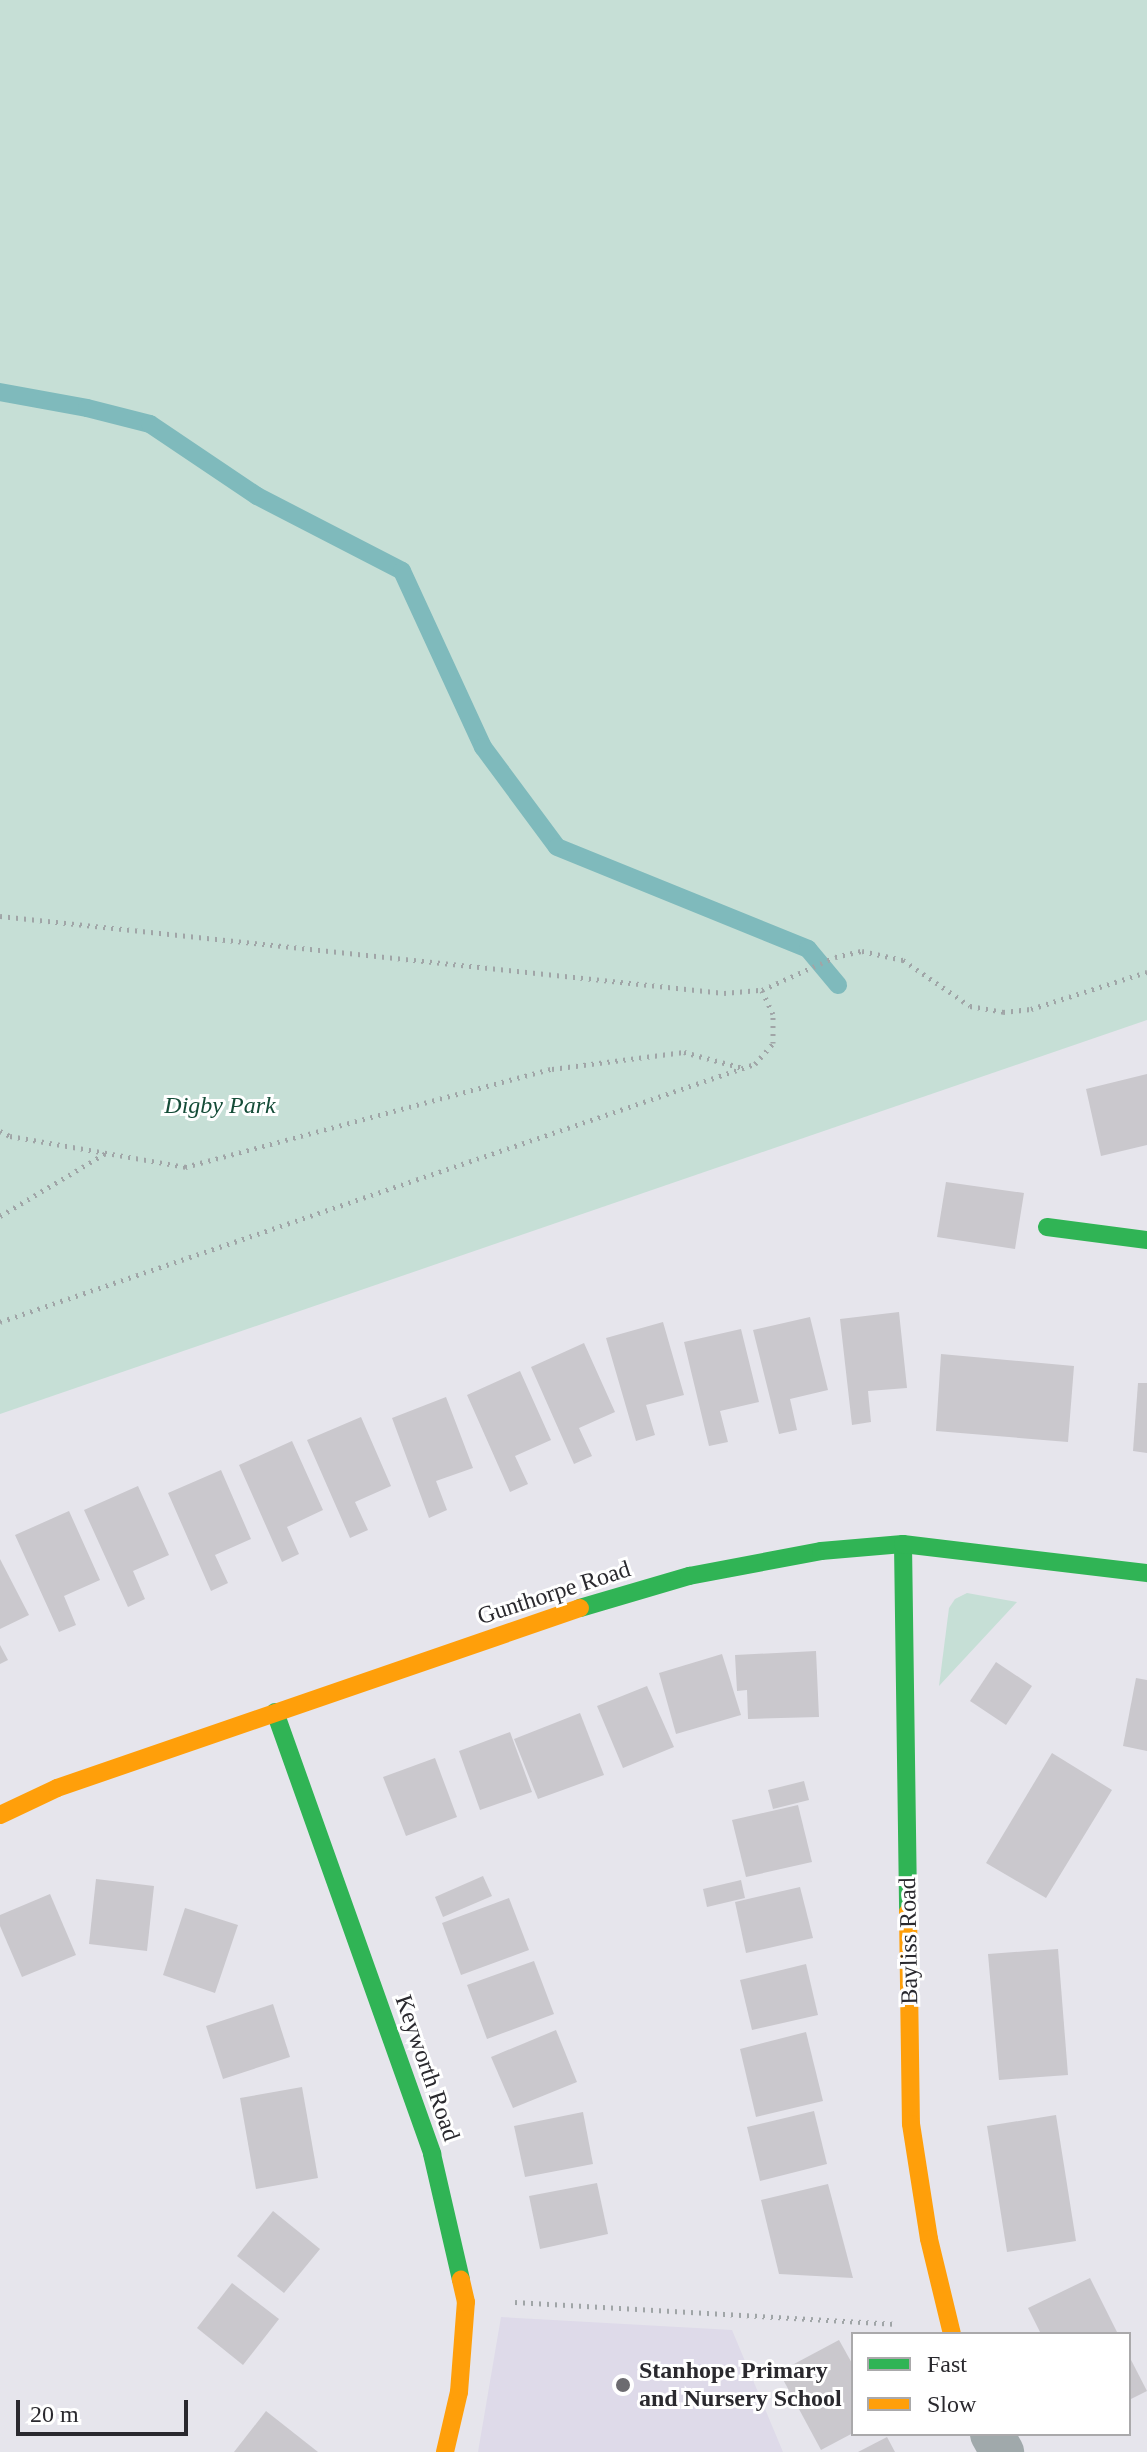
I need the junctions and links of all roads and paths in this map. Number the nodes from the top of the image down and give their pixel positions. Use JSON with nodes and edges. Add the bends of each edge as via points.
{"nodes":[{"id":1,"x":0,"y":916,"type":"edge"},
{"id":2,"x":1147,"y":972,"type":"edge"},
{"id":3,"x":762,"y":990,"type":"junction"},
{"id":4,"x":744,"y":1068,"type":"junction"},
{"id":5,"x":0,"y":1131,"type":"edge"},
{"id":6,"x":107,"y":1153,"type":"junction"},
{"id":7,"x":0,"y":1216,"type":"edge"},
{"id":8,"x":1047,"y":1227,"type":"dead end"},
{"id":9,"x":1147,"y":1240,"type":"edge"},
{"id":10,"x":0,"y":1322,"type":"edge"},
{"id":11,"x":903,"y":1544,"type":"junction"},
{"id":12,"x":1147,"y":1573,"type":"edge"},
{"id":13,"x":275,"y":1712,"type":"junction"},
{"id":14,"x":0,"y":1815,"type":"edge"},
{"id":15,"x":466,"y":2302,"type":"junction"},
{"id":16,"x":951,"y":2332,"type":"edge"},
{"id":17,"x":445,"y":2452,"type":"edge"}],
"edges":[{"from":1,"to":3,"type":"path","via":[[724,993]]},
{"from":2,"to":3,"type":"path","via":[[1031,1009],[1003,1012],[970,1006],[903,960],[862,951],[835,957]]},
{"from":3,"to":4,"type":"path","via":[[773,1014],[773,1043],[755,1064]]},
{"from":4,"to":6,"type":"path","via":[[684,1052],[552,1069],[185,1167]]},
{"from":4,"to":10,"type":"path"},
{"from":5,"to":6,"type":"path"},
{"from":6,"to":7,"type":"path"},
{"from":8,"to":9,"type":"street"},
{"from":11,"to":12,"type":"street","name":"Gunthorpe Road"},
{"from":11,"to":13,"type":"street","name":"Gunthorpe Road","via":[[821,1551],[689,1576],[546,1618]]},
{"from":11,"to":16,"type":"street","name":"Bayliss Road","via":[[911,2124],[929,2239]]},
{"from":13,"to":14,"type":"street","name":"Gunthorpe Road","via":[[57,1788]]},
{"from":13,"to":15,"type":"street","name":"Keyworth Road","via":[[432,2154]]},
{"from":15,"to":16,"type":"path"},
{"from":15,"to":17,"type":"street","name":"Keyworth Road","via":[[459,2392]]}]}
